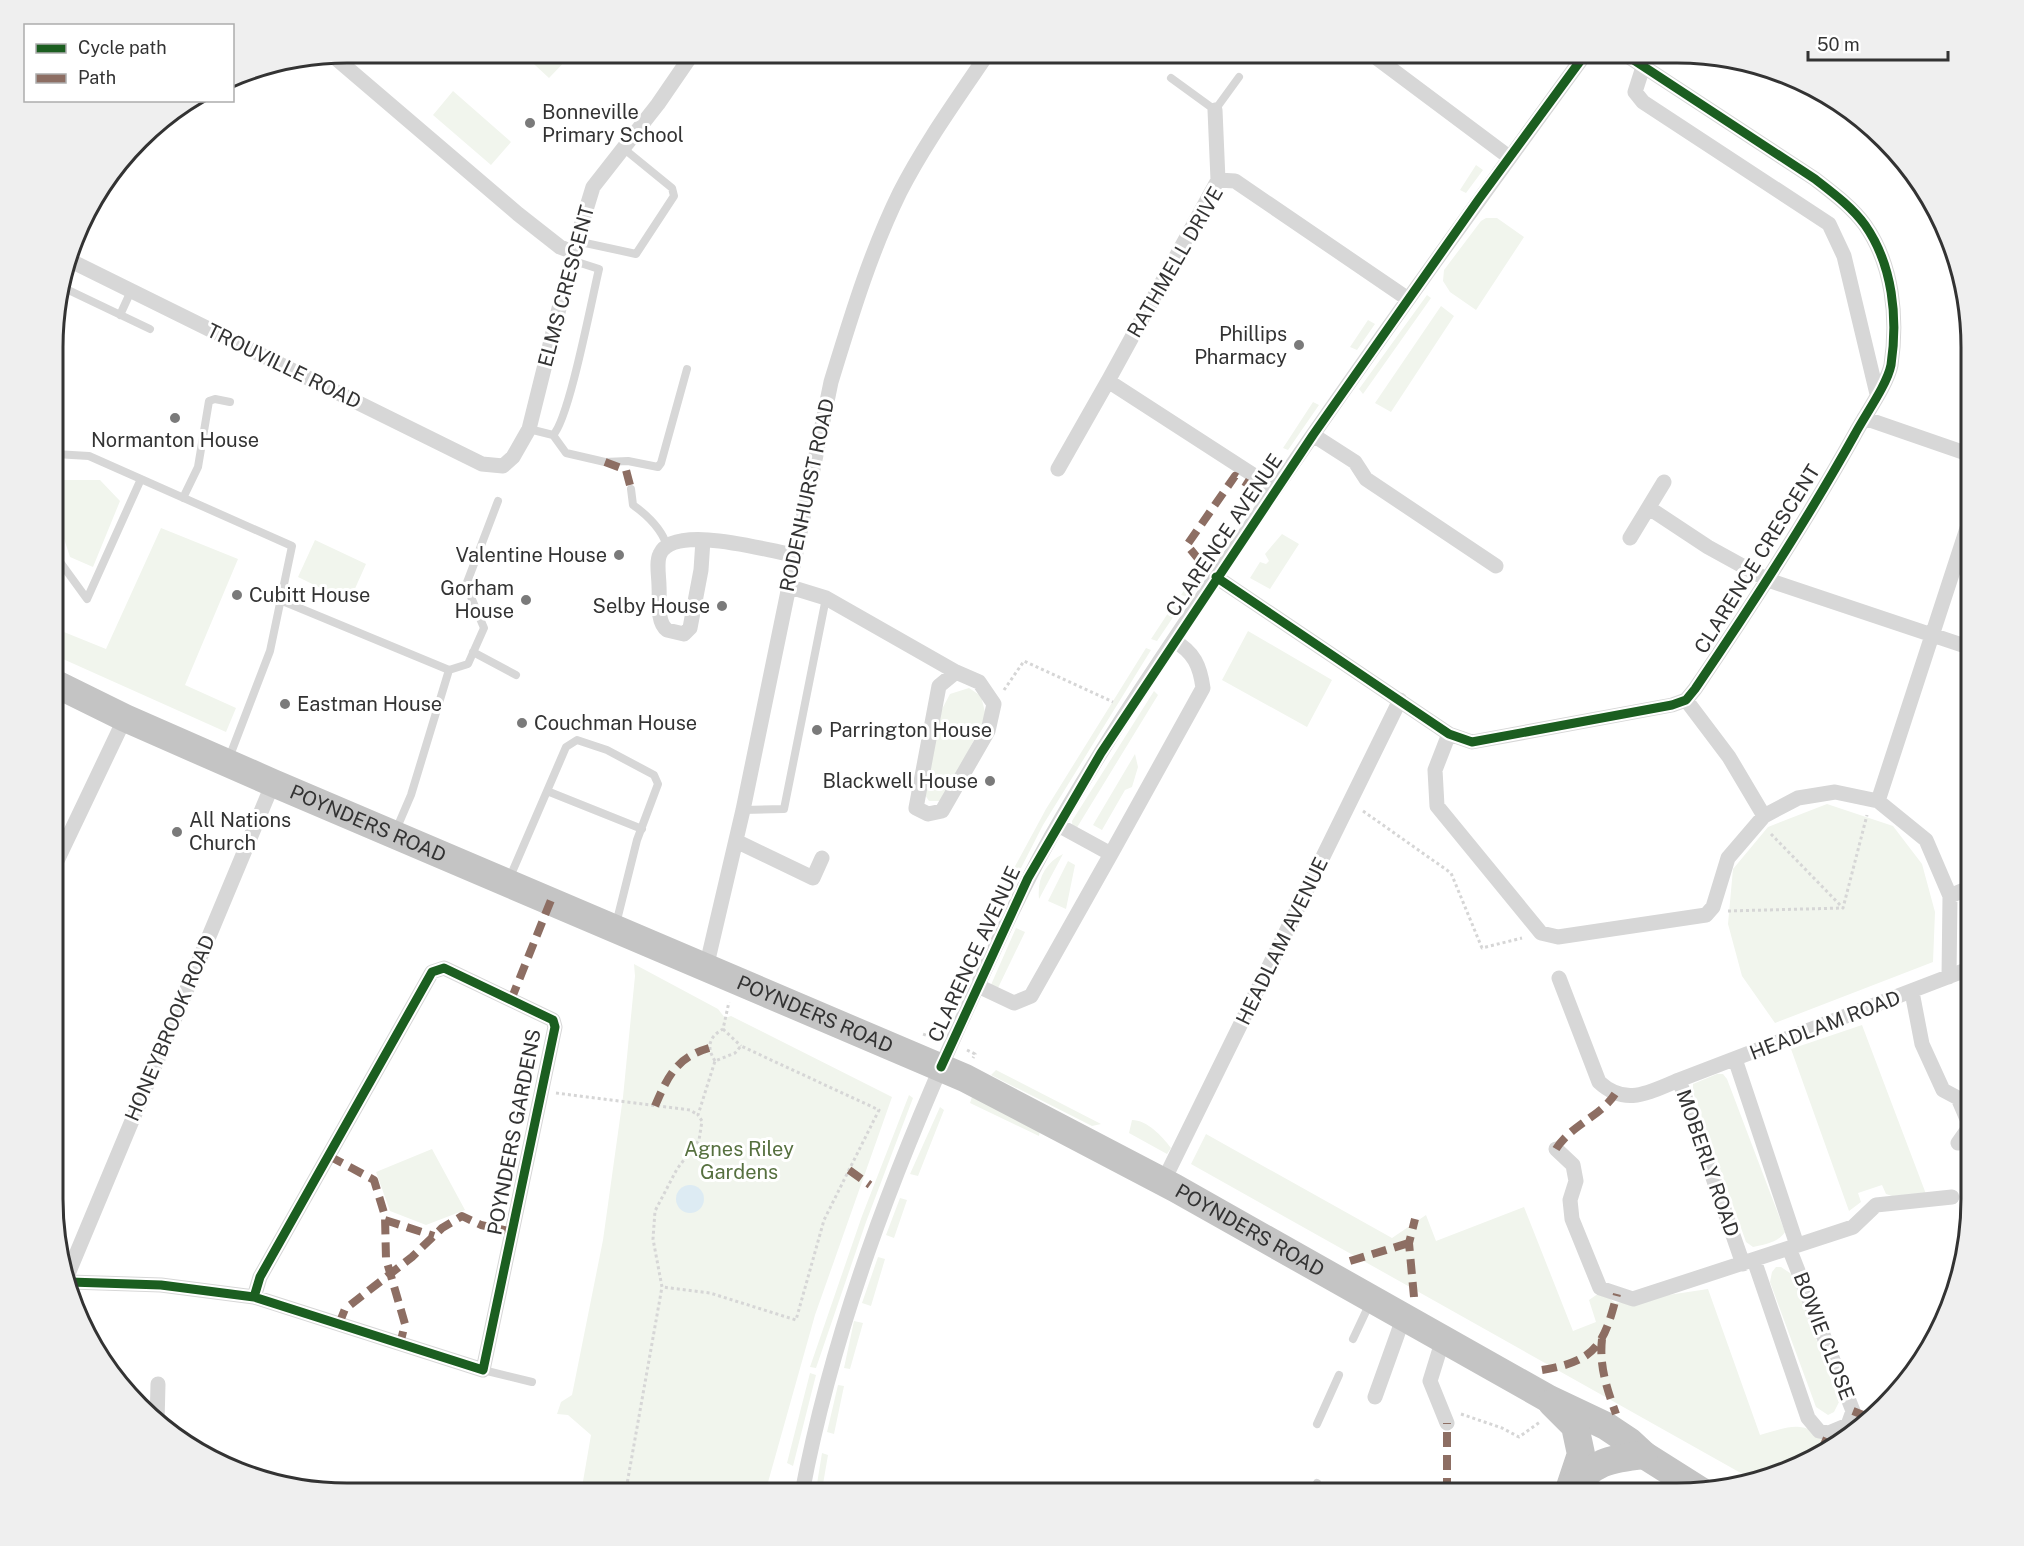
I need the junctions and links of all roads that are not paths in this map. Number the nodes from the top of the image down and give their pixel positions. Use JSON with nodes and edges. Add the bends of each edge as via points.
{"nodes":[{"id":1,"x":342,"y":63,"type":"edge"},
{"id":2,"x":686,"y":63,"type":"edge"},
{"id":3,"x":982,"y":63,"type":"edge"},
{"id":4,"x":1383,"y":63,"type":"edge"},
{"id":5,"x":1579,"y":63,"type":"edge"},
{"id":6,"x":1637,"y":63,"type":"edge"},
{"id":7,"x":1643,"y":67,"type":"junction"},
{"id":8,"x":1239,"y":77,"type":"dead end"},
{"id":9,"x":1171,"y":78,"type":"dead end"},
{"id":10,"x":1215,"y":110,"type":"junction"},
{"id":11,"x":624,"y":148,"type":"junction"},
{"id":12,"x":1509,"y":157,"type":"junction"},
{"id":13,"x":1218,"y":180,"type":"junction"},
{"id":14,"x":574,"y":251,"type":"junction"},
{"id":15,"x":76,"y":263,"type":"edge"},
{"id":16,"x":68,"y":290,"type":"edge"},
{"id":17,"x":131,"y":291,"type":"junction"},
{"id":18,"x":1408,"y":299,"type":"junction"},
{"id":19,"x":120,"y":315,"type":"junction"},
{"id":20,"x":150,"y":329,"type":"dead end"},
{"id":21,"x":687,"y":369,"type":"dead end"},
{"id":22,"x":1108,"y":381,"type":"junction"},
{"id":23,"x":1877,"y":394,"type":"junction"},
{"id":24,"x":230,"y":402,"type":"dead end"},
{"id":25,"x":1864,"y":418,"type":"junction"},
{"id":26,"x":529,"y":429,"type":"junction"},
{"id":27,"x":553,"y":435,"type":"junction"},
{"id":28,"x":1313,"y":435,"type":"junction"},
{"id":29,"x":1961,"y":452,"type":"edge"},
{"id":30,"x":63,"y":454,"type":"edge"},
{"id":31,"x":497,"y":466,"type":"joint"},
{"id":32,"x":1058,"y":469,"type":"dead end"},
{"id":33,"x":141,"y":479,"type":"junction"},
{"id":34,"x":1664,"y":482,"type":"dead end"},
{"id":35,"x":631,"y":489,"type":"dead end"},
{"id":36,"x":1275,"y":489,"type":"junction"},
{"id":37,"x":183,"y":498,"type":"junction"},
{"id":38,"x":498,"y":501,"type":"dead end"},
{"id":39,"x":1649,"y":508,"type":"junction"},
{"id":40,"x":1630,"y":538,"type":"dead end"},
{"id":41,"x":703,"y":540,"type":"junction"},
{"id":42,"x":667,"y":546,"type":"junction"},
{"id":43,"x":1961,"y":546,"type":"edge"},
{"id":44,"x":794,"y":555,"type":"junction"},
{"id":45,"x":63,"y":566,"type":"edge"},
{"id":46,"x":1496,"y":566,"type":"dead end"},
{"id":47,"x":1216,"y":577,"type":"junction"},
{"id":48,"x":1768,"y":580,"type":"junction"},
{"id":49,"x":788,"y":586,"type":"junction"},
{"id":50,"x":826,"y":598,"type":"junction"},
{"id":51,"x":280,"y":600,"type":"junction"},
{"id":52,"x":1931,"y":635,"type":"junction"},
{"id":53,"x":1174,"y":641,"type":"junction"},
{"id":54,"x":1961,"y":645,"type":"edge"},
{"id":55,"x":473,"y":652,"type":"junction"},
{"id":56,"x":449,"y":670,"type":"junction"},
{"id":57,"x":956,"y":672,"type":"junction"},
{"id":58,"x":516,"y":675,"type":"dead end"},
{"id":59,"x":63,"y":687,"type":"edge"},
{"id":60,"x":1401,"y":700,"type":"junction"},
{"id":61,"x":1686,"y":700,"type":"junction"},
{"id":62,"x":125,"y":718,"type":"junction"},
{"id":63,"x":1449,"y":734,"type":"junction"},
{"id":64,"x":227,"y":763,"type":"junction"},
{"id":65,"x":273,"y":783,"type":"junction"},
{"id":66,"x":547,"y":791,"type":"junction"},
{"id":67,"x":1874,"y":800,"type":"junction"},
{"id":68,"x":743,"y":810,"type":"junction"},
{"id":69,"x":1762,"y":819,"type":"junction"},
{"id":70,"x":1058,"y":825,"type":"junction"},
{"id":71,"x":642,"y":829,"type":"junction"},
{"id":72,"x":394,"y":834,"type":"junction"},
{"id":73,"x":736,"y":841,"type":"junction"},
{"id":74,"x":63,"y":848,"type":"edge"},
{"id":75,"x":1111,"y":854,"type":"junction"},
{"id":76,"x":822,"y":858,"type":"dead end"},
{"id":77,"x":508,"y":881,"type":"junction"},
{"id":78,"x":1961,"y":891,"type":"edge"},
{"id":79,"x":1950,"y":896,"type":"junction"},
{"id":80,"x":615,"y":927,"type":"junction"},
{"id":81,"x":706,"y":968,"type":"junction"},
{"id":82,"x":1961,"y":972,"type":"edge"},
{"id":83,"x":1949,"y":977,"type":"junction"},
{"id":84,"x":1559,"y":978,"type":"dead end"},
{"id":85,"x":978,"y":986,"type":"junction"},
{"id":86,"x":1912,"y":992,"type":"junction"},
{"id":87,"x":1735,"y":1059,"type":"junction"},
{"id":88,"x":941,"y":1067,"type":"junction"},
{"id":89,"x":1679,"y":1080,"type":"junction"},
{"id":90,"x":1961,"y":1105,"type":"edge"},
{"id":91,"x":1961,"y":1139,"type":"edge"},
{"id":92,"x":1958,"y":1143,"type":"dead end"},
{"id":93,"x":1556,"y":1149,"type":"dead end"},
{"id":94,"x":1163,"y":1182,"type":"junction"},
{"id":95,"x":1952,"y":1197,"type":"dead end"},
{"id":96,"x":1793,"y":1247,"type":"junction"},
{"id":97,"x":1749,"y":1262,"type":"junction"},
{"id":98,"x":71,"y":1266,"type":"edge"},
{"id":99,"x":76,"y":1282,"type":"edge"},
{"id":100,"x":254,"y":1298,"type":"junction"},
{"id":101,"x":1372,"y":1298,"type":"junction"},
{"id":102,"x":1404,"y":1316,"type":"junction"},
{"id":103,"x":1353,"y":1339,"type":"dead end"},
{"id":104,"x":1443,"y":1339,"type":"junction"},
{"id":105,"x":483,"y":1370,"type":"junction"},
{"id":106,"x":1339,"y":1375,"type":"dead end"},
{"id":107,"x":532,"y":1382,"type":"dead end"},
{"id":108,"x":158,"y":1384,"type":"dead end"},
{"id":109,"x":1375,"y":1396,"type":"dead end"},
{"id":110,"x":1552,"y":1404,"type":"junction"},
{"id":111,"x":157,"y":1411,"type":"edge"},
{"id":112,"x":1446,"y":1418,"type":"road end"},
{"id":113,"x":1317,"y":1424,"type":"dead end"},
{"id":114,"x":1644,"y":1455,"type":"junction"},
{"id":115,"x":1687,"y":1482,"type":"edge"},
{"id":116,"x":804,"y":1483,"type":"edge"},
{"id":117,"x":1571,"y":1483,"type":"edge"},
{"id":118,"x":1576,"y":1483,"type":"edge"}],
"edges":[{"from":1,"to":14,"type":"street","via":[[518,214],[560,247]]},
{"from":2,"to":11,"type":"street","name":"ELMS CRESCENT"},
{"from":3,"to":44,"type":"street","name":"RODENHURST ROAD","via":[[918,161],[871,257],[831,382]]},
{"from":4,"to":12,"type":"street"},
{"from":5,"to":12,"type":"street","name":"CLARENCE AVENUE"},
{"from":6,"to":7,"type":"street","name":"CLARENCE CRESCENT"},
{"from":7,"to":23,"type":"street","via":[[1635,92],[1643,102],[1829,224],[1844,256]]},
{"from":7,"to":23,"type":"street","name":"CLARENCE CRESCENT","via":[[1815,179],[1865,225],[1886,267],[1895,322],[1890,368]]},
{"from":8,"to":10,"type":"lane"},
{"from":9,"to":10,"type":"lane"},
{"from":10,"to":13,"type":"street"},
{"from":11,"to":14,"type":"street","name":"ELMS CRESCENT","via":[[593,187]]},
{"from":11,"to":14,"type":"lane","via":[[672,188],[674,196],[636,254]]},
{"from":12,"to":18,"type":"street","name":"CLARENCE AVENUE"},
{"from":13,"to":18,"type":"street","name":"RATHMELL DRIVE","via":[[1235,181]]},
{"from":13,"to":22,"type":"street","name":"RATHMELL DRIVE"},
{"from":14,"to":26,"type":"street","name":"ELMS CRESCENT"},
{"from":14,"to":27,"type":"lane","via":[[599,269],[570,392],[560,426]]},
{"from":15,"to":17,"type":"street","name":"TROUVILLE ROAD"},
{"from":16,"to":19,"type":"lane"},
{"from":17,"to":19,"type":"lane"},
{"from":17,"to":31,"type":"street","name":"TROUVILLE ROAD","via":[[482,464]]},
{"from":18,"to":28,"type":"street","name":"CLARENCE AVENUE"},
{"from":19,"to":20,"type":"lane"},
{"from":21,"to":27,"type":"lane","via":[[658,467],[628,461],[605,462],[566,453]]},
{"from":22,"to":32,"type":"street","name":"RATHMELL DRIVE"},
{"from":22,"to":36,"type":"street"},
{"from":23,"to":25,"type":"street","name":"CLARENCE CRESCENT"},
{"from":24,"to":37,"type":"lane","via":[[208,401],[198,467]]},
{"from":25,"to":29,"type":"street"},
{"from":25,"to":48,"type":"street","name":"CLARENCE CRESCENT"},
{"from":26,"to":27,"type":"lane"},
{"from":26,"to":31,"type":"street","name":"ELMS CRESCENT","via":[[509,462]]},
{"from":28,"to":36,"type":"street","name":"CLARENCE AVENUE"},
{"from":28,"to":46,"type":"street","via":[[1355,462],[1366,479]]},
{"from":30,"to":33,"type":"lane","via":[[89,456]]},
{"from":33,"to":37,"type":"lane"},
{"from":33,"to":45,"type":"lane","via":[[87,599]]},
{"from":34,"to":39,"type":"street"},
{"from":35,"to":42,"type":"lane","via":[[633,505],[644,513]]},
{"from":36,"to":47,"type":"street","name":"CLARENCE AVENUE"},
{"from":37,"to":51,"type":"lane","via":[[292,546]]},
{"from":38,"to":55,"type":"lane","via":[[466,585],[484,628]]},
{"from":39,"to":40,"type":"street"},
{"from":39,"to":48,"type":"street"},
{"from":41,"to":42,"type":"street","via":[[684,540]]},
{"from":41,"to":42,"type":"street","via":[[690,628],[684,634],[667,630],[660,621],[658,558]]},
{"from":41,"to":44,"type":"street"},
{"from":43,"to":52,"type":"street"},
{"from":44,"to":49,"type":"street","name":"RODENHURST ROAD"},
{"from":47,"to":53,"type":"street","name":"CLARENCE AVENUE"},
{"from":47,"to":60,"type":"street"},
{"from":48,"to":52,"type":"street"},
{"from":48,"to":61,"type":"street","name":"CLARENCE CRESCENT"},
{"from":49,"to":50,"type":"street"},
{"from":49,"to":68,"type":"street","name":"RODENHURST ROAD"},
{"from":50,"to":57,"type":"street"},
{"from":50,"to":68,"type":"lane","via":[[784,809]]},
{"from":51,"to":56,"type":"lane"},
{"from":51,"to":64,"type":"lane","via":[[270,651]]},
{"from":52,"to":54,"type":"street"},
{"from":52,"to":67,"type":"street"},
{"from":53,"to":70,"type":"street","name":"CLARENCE AVENUE"},
{"from":53,"to":75,"type":"street","via":[[1185,647],[1200,666],[1203,688]]},
{"from":55,"to":56,"type":"lane","via":[[468,664]]},
{"from":55,"to":58,"type":"lane"},
{"from":56,"to":72,"type":"lane","via":[[411,795]]},
{"from":57,"to":57,"type":"street","via":[[979,682],[994,704],[988,731],[942,811],[928,814],[916,808],[939,686]]},
{"from":59,"to":62,"type":"highway","name":"POYNDERS ROAD"},
{"from":60,"to":63,"type":"street"},
{"from":60,"to":94,"type":"street","name":"HEADLAM AVENUE"},
{"from":61,"to":63,"type":"street","via":[[1472,742]]},
{"from":61,"to":69,"type":"street","via":[[1729,756]]},
{"from":62,"to":64,"type":"highway","name":"POYNDERS ROAD"},
{"from":62,"to":74,"type":"street"},
{"from":63,"to":69,"type":"street","via":[[1434,770],[1437,806],[1541,933],[1558,937],[1708,913],[1728,858]]},
{"from":64,"to":65,"type":"highway","name":"POYNDERS ROAD"},
{"from":65,"to":72,"type":"highway","name":"POYNDERS ROAD"},
{"from":65,"to":98,"type":"street","name":"HONEYBROOK ROAD"},
{"from":66,"to":71,"type":"lane"},
{"from":66,"to":71,"type":"lane","via":[[566,747],[578,740],[607,750],[654,775],[658,784]]},
{"from":66,"to":77,"type":"lane"},
{"from":67,"to":69,"type":"street","via":[[1835,792],[1798,798]]},
{"from":67,"to":79,"type":"street","via":[[1926,840]]},
{"from":68,"to":73,"type":"street","name":"RODENHURST ROAD"},
{"from":70,"to":75,"type":"street"},
{"from":70,"to":85,"type":"street","name":"CLARENCE AVENUE"},
{"from":71,"to":80,"type":"lane"},
{"from":72,"to":77,"type":"highway","name":"POYNDERS ROAD"},
{"from":73,"to":76,"type":"street","via":[[813,878]]},
{"from":73,"to":81,"type":"street","name":"RODENHURST ROAD"},
{"from":75,"to":85,"type":"street","via":[[1031,996],[1014,1003]]},
{"from":77,"to":80,"type":"highway","name":"POYNDERS ROAD"},
{"from":78,"to":79,"type":"street"},
{"from":79,"to":83,"type":"street"},
{"from":80,"to":81,"type":"highway","name":"POYNDERS ROAD"},
{"from":81,"to":88,"type":"highway","name":"POYNDERS ROAD"},
{"from":82,"to":83,"type":"street","name":"HEADLAM ROAD"},
{"from":83,"to":86,"type":"street","name":"HEADLAM ROAD"},
{"from":84,"to":89,"type":"street","name":"MOBERLY ROAD","via":[[1599,1082],[1610,1092],[1639,1095]]},
{"from":85,"to":88,"type":"street","name":"CLARENCE AVENUE"},
{"from":86,"to":87,"type":"street","name":"HEADLAM ROAD"},
{"from":86,"to":90,"type":"street","via":[[1926,1053],[1943,1090],[1958,1098]]},
{"from":87,"to":89,"type":"street","name":"HEADLAM ROAD"},
{"from":87,"to":96,"type":"street"},
{"from":88,"to":94,"type":"highway","name":"POYNDERS ROAD"},
{"from":88,"to":116,"type":"street","name":"CLARENCE AVENUE","via":[[863,1263],[820,1406]]},
{"from":89,"to":97,"type":"street","name":"MOBERLY ROAD"},
{"from":91,"to":92,"type":"street"},
{"from":93,"to":97,"type":"street","via":[[1573,1165],[1576,1181],[1569,1200],[1572,1219],[1600,1288],[1633,1299]]},
{"from":94,"to":101,"type":"highway","name":"POYNDERS ROAD"},
{"from":95,"to":96,"type":"street","via":[[1876,1205],[1853,1227]]},
{"from":96,"to":97,"type":"street"},
{"from":96,"to":97,"type":"street","name":"BOWIE CLOSE","via":[[1853,1411],[1848,1425],[1838,1431],[1819,1431],[1808,1418]]},
{"from":99,"to":100,"type":"street","via":[[161,1285]]},
{"from":100,"to":105,"type":"street"},
{"from":100,"to":105,"type":"street","name":"POYNDERS GARDENS","via":[[260,1277],[432,972],[444,968],[554,1020],[555,1027]]},
{"from":101,"to":102,"type":"highway","name":"POYNDERS ROAD"},
{"from":101,"to":103,"type":"lane"},
{"from":102,"to":104,"type":"highway","name":"POYNDERS ROAD"},
{"from":102,"to":109,"type":"street"},
{"from":104,"to":110,"type":"highway","name":"POYNDERS ROAD"},
{"from":104,"to":112,"type":"street","via":[[1430,1381]]},
{"from":105,"to":107,"type":"lane"},
{"from":106,"to":113,"type":"lane"},
{"from":108,"to":111,"type":"street"},
{"from":110,"to":114,"type":"highway","name":"POYNDERS ROAD","via":[[1606,1426]]},
{"from":110,"to":117,"type":"highway","via":[[1575,1426],[1581,1454]]},
{"from":114,"to":115,"type":"highway","name":"POYNDERS ROAD"},
{"from":114,"to":118,"type":"highway","via":[[1614,1458],[1587,1470]]}]}
